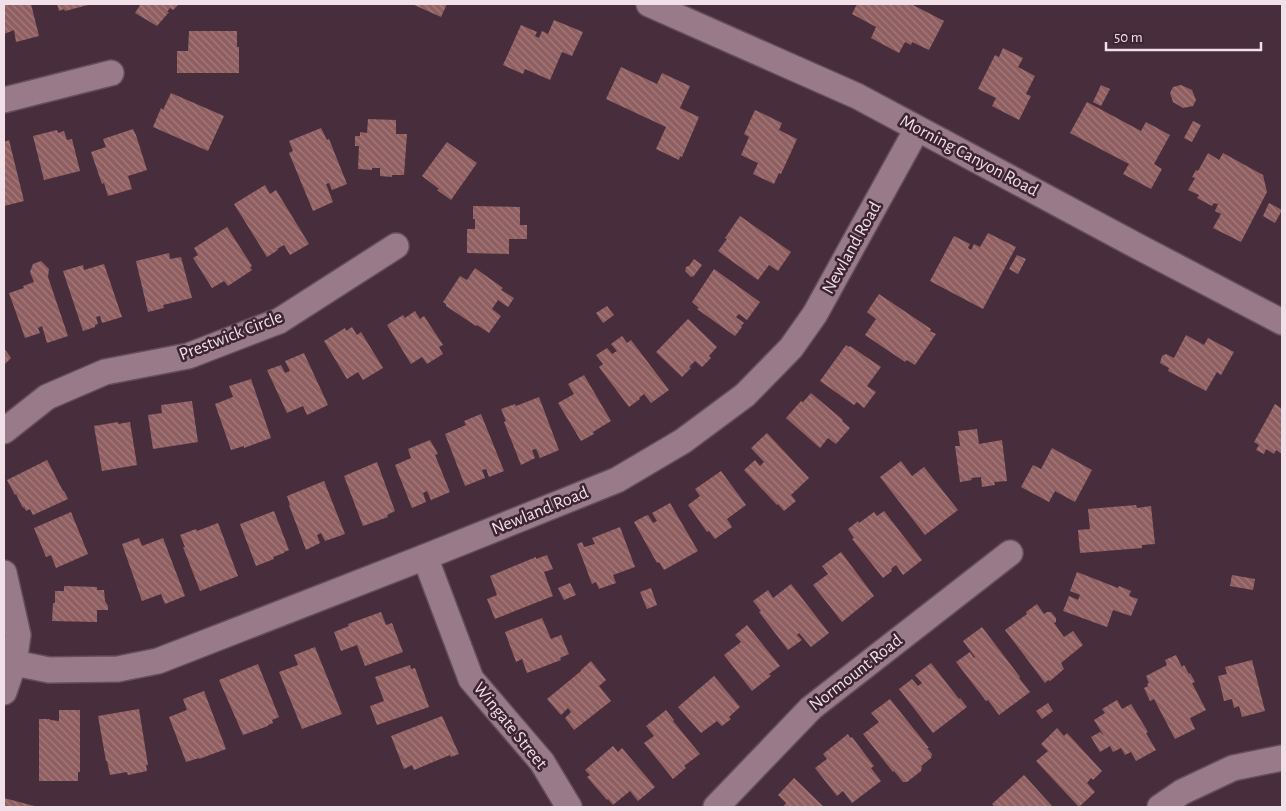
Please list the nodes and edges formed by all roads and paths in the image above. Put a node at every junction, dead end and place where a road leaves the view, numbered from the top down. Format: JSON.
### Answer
{"nodes":[{"id":1,"x":649,"y":4,"type":"edge"},
{"id":2,"x":111,"y":72,"type":"dead end"},
{"id":3,"x":4,"y":100,"type":"edge"},
{"id":4,"x":917,"y":129,"type":"junction"},
{"id":5,"x":396,"y":246,"type":"dead end"},
{"id":6,"x":1282,"y":322,"type":"edge"},
{"id":7,"x":4,"y":431,"type":"edge"},
{"id":8,"x":1010,"y":553,"type":"dead end"},
{"id":9,"x":425,"y":557,"type":"junction"},
{"id":10,"x":4,"y":573,"type":"edge"},
{"id":11,"x":14,"y":663,"type":"junction"},
{"id":12,"x":4,"y":692,"type":"edge"},
{"id":13,"x":1282,"y":758,"type":"edge"},
{"id":14,"x":570,"y":807,"type":"edge"},
{"id":15,"x":716,"y":807,"type":"edge"},
{"id":16,"x":1160,"y":807,"type":"edge"}],
"edges":[{"from":1,"to":4,"type":"street","name":"Morning Canyon Road"},
{"from":2,"to":3,"type":"street"},
{"from":4,"to":6,"type":"street","name":"Morning Canyon Road"},
{"from":4,"to":9,"type":"street","name":"Newland Road"},
{"from":5,"to":7,"type":"street","name":"Prestwick Circle"},
{"from":8,"to":15,"type":"street","name":"Normount Road"},
{"from":9,"to":11,"type":"street","name":"Newland Road"},
{"from":9,"to":14,"type":"street","name":"Wingate Street"},
{"from":10,"to":11,"type":"street"},
{"from":11,"to":12,"type":"street"},
{"from":13,"to":16,"type":"street"}]}
